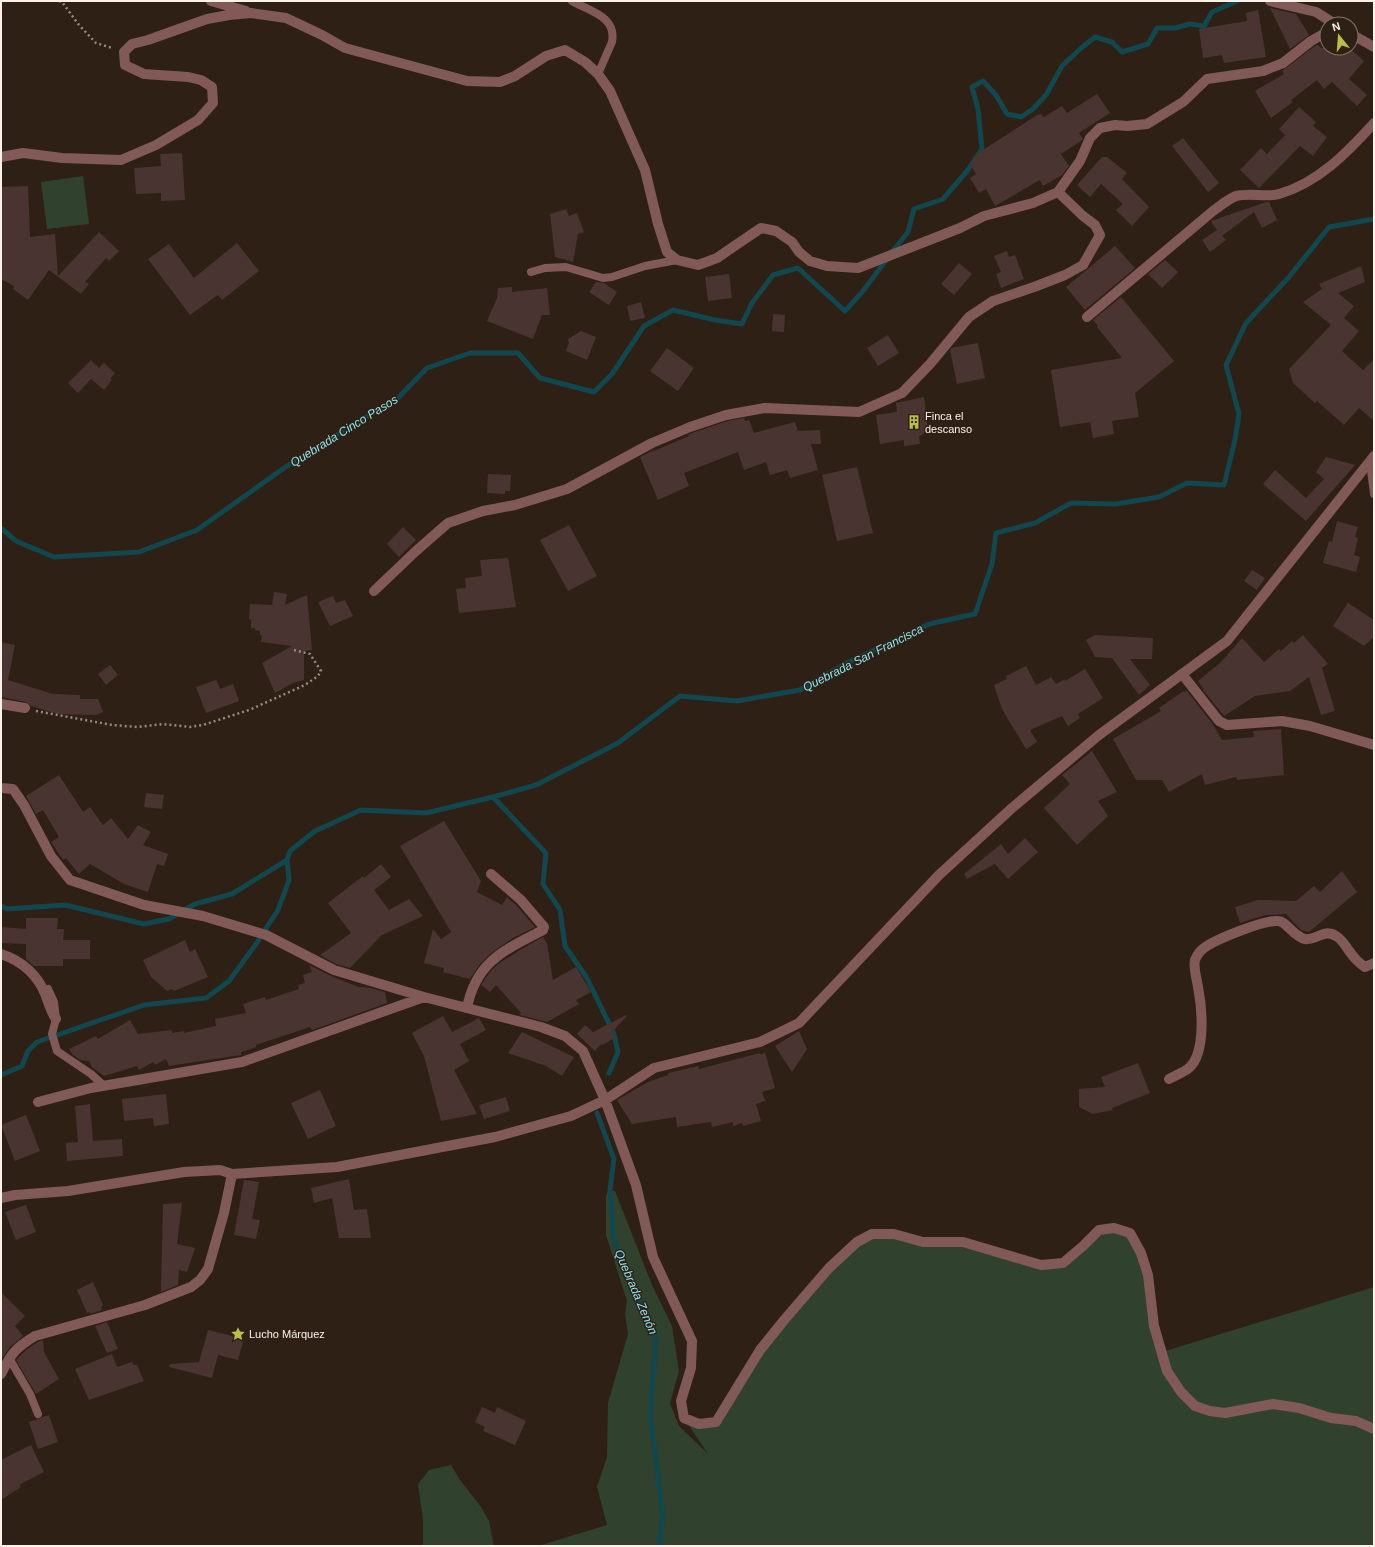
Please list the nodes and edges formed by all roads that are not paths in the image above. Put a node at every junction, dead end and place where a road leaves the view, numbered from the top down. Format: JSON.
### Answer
{"nodes":[{"id":1,"x":211,"y":1,"type":"edge"},
{"id":2,"x":572,"y":1,"type":"edge"},
{"id":3,"x":1270,"y":1,"type":"edge"},
{"id":4,"x":251,"y":13,"type":"junction"},
{"id":5,"x":1322,"y":16,"type":"edge"},
{"id":6,"x":1319,"y":36,"type":"edge"},
{"id":7,"x":1359,"y":39,"type":"edge"},
{"id":8,"x":1374,"y":47,"type":"edge"},
{"id":9,"x":598,"y":74,"type":"junction"},
{"id":10,"x":1374,"y":123,"type":"edge"},
{"id":11,"x":1,"y":157,"type":"edge"},
{"id":12,"x":1058,"y":192,"type":"junction"},
{"id":13,"x":677,"y":260,"type":"junction"},
{"id":14,"x":531,"y":272,"type":"dead end"},
{"id":15,"x":1087,"y":317,"type":"dead end"},
{"id":16,"x":1372,"y":459,"type":"edge"},
{"id":17,"x":1374,"y":494,"type":"edge"},
{"id":18,"x":374,"y":591,"type":"dead end"},
{"id":19,"x":1182,"y":674,"type":"junction"},
{"id":20,"x":1,"y":704,"type":"edge"},
{"id":21,"x":25,"y":708,"type":"road end"},
{"id":22,"x":1374,"y":744,"type":"edge"},
{"id":23,"x":1,"y":788,"type":"edge"},
{"id":24,"x":491,"y":874,"type":"dead end"},
{"id":25,"x":1,"y":954,"type":"edge"},
{"id":26,"x":1374,"y":963,"type":"edge"},
{"id":27,"x":48,"y":989,"type":"dead end"},
{"id":28,"x":424,"y":997,"type":"junction"},
{"id":29,"x":467,"y":1008,"type":"junction"},
{"id":30,"x":56,"y":1019,"type":"junction"},
{"id":31,"x":1169,"y":1079,"type":"dead end"},
{"id":32,"x":104,"y":1085,"type":"junction"},
{"id":33,"x":605,"y":1100,"type":"junction"},
{"id":34,"x":38,"y":1102,"type":"dead end"},
{"id":35,"x":232,"y":1174,"type":"junction"},
{"id":36,"x":1,"y":1198,"type":"edge"},
{"id":37,"x":9,"y":1358,"type":"junction"},
{"id":38,"x":1,"y":1374,"type":"edge"},
{"id":39,"x":38,"y":1414,"type":"dead end"},
{"id":40,"x":1374,"y":1429,"type":"edge"}],
"edges":[{"from":1,"to":4,"type":"street"},
{"from":2,"to":9,"type":"lane"},
{"from":3,"to":5,"type":"street"},
{"from":4,"to":9,"type":"street"},
{"from":4,"to":11,"type":"street"},
{"from":6,"to":12,"type":"street"},
{"from":7,"to":8,"type":"street"},
{"from":9,"to":13,"type":"street"},
{"from":10,"to":15,"type":"street"},
{"from":12,"to":13,"type":"street"},
{"from":12,"to":18,"type":"street"},
{"from":13,"to":14,"type":"lane"},
{"from":16,"to":17,"type":"lane"},
{"from":16,"to":19,"type":"street"},
{"from":19,"to":22,"type":"street"},
{"from":19,"to":33,"type":"street"},
{"from":20,"to":21,"type":"street"},
{"from":23,"to":28,"type":"street"},
{"from":24,"to":29,"type":"street"},
{"from":25,"to":30,"type":"street"},
{"from":26,"to":31,"type":"street"},
{"from":27,"to":30,"type":"lane"},
{"from":28,"to":29,"type":"street"},
{"from":28,"to":32,"type":"street"},
{"from":29,"to":33,"type":"street"},
{"from":30,"to":32,"type":"lane"},
{"from":32,"to":34,"type":"street"},
{"from":33,"to":35,"type":"street"},
{"from":33,"to":40,"type":"street"},
{"from":35,"to":36,"type":"street"},
{"from":35,"to":37,"type":"street"},
{"from":37,"to":38,"type":"street"},
{"from":37,"to":39,"type":"lane"}]}
